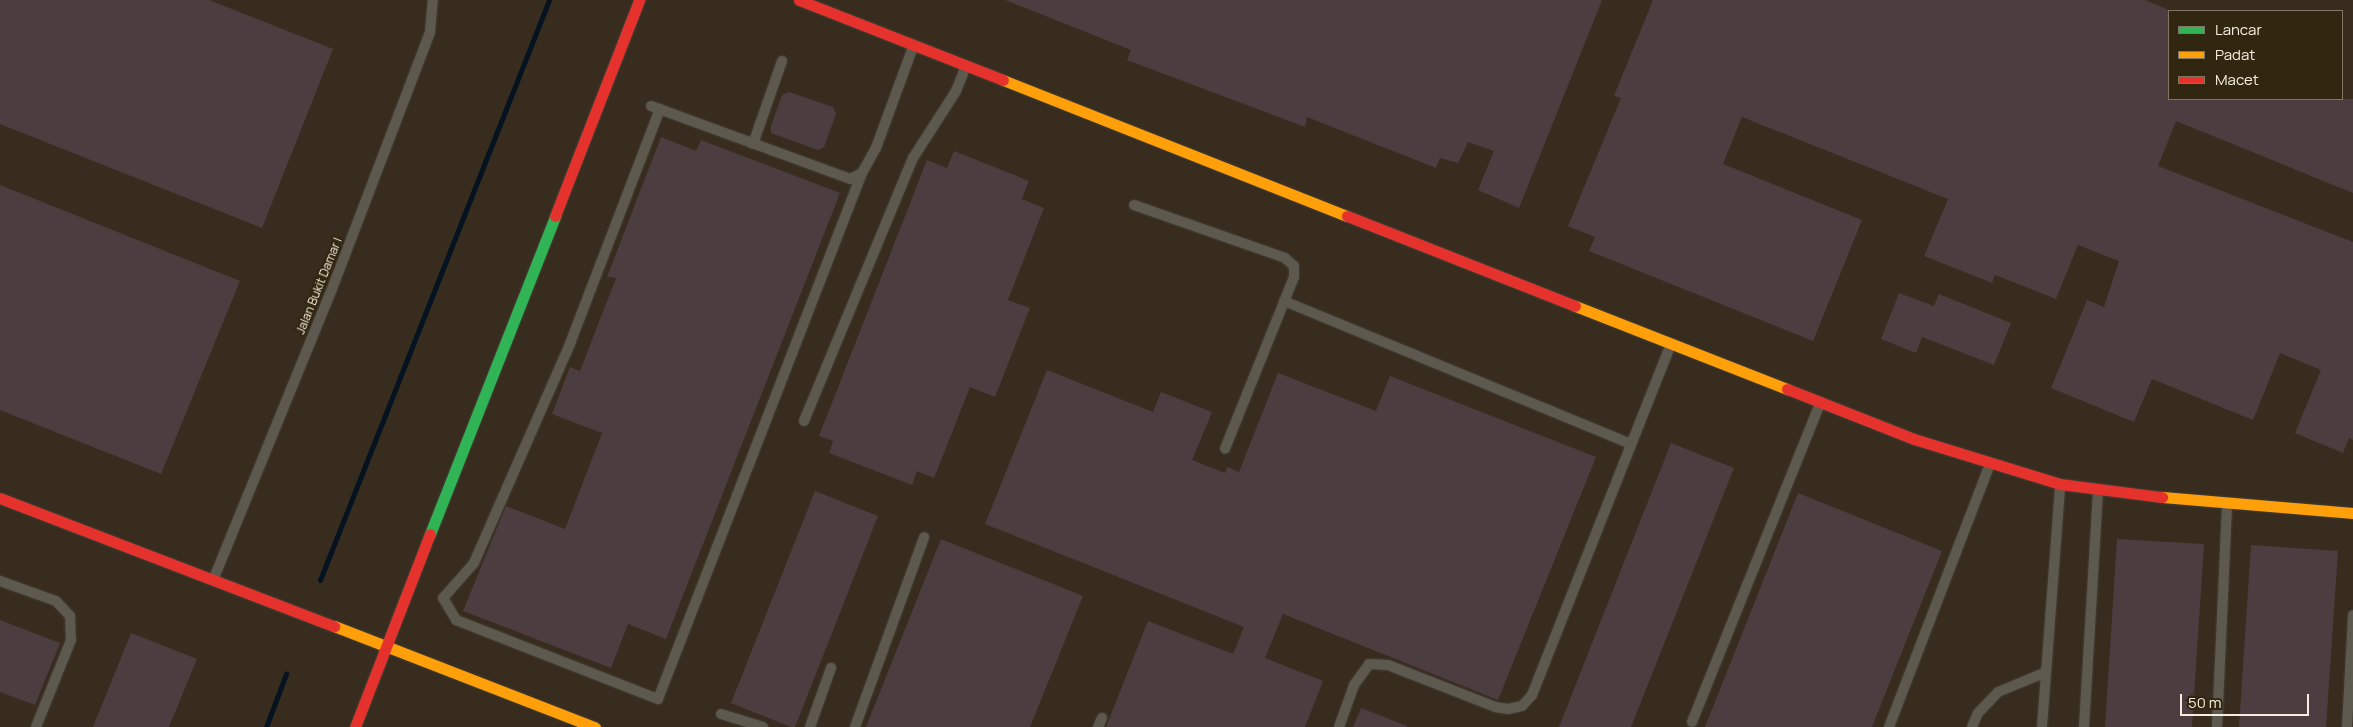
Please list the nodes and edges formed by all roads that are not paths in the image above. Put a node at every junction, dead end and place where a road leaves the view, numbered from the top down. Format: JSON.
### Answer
{"nodes":[{"id":1,"x":434,"y":0,"type":"edge"},
{"id":2,"x":639,"y":0,"type":"edge"},
{"id":3,"x":800,"y":0,"type":"edge"},
{"id":4,"x":913,"y":46,"type":"junction"},
{"id":5,"x":782,"y":61,"type":"dead end"},
{"id":6,"x":967,"y":65,"type":"junction"},
{"id":7,"x":753,"y":144,"type":"junction"},
{"id":8,"x":862,"y":173,"type":"junction"},
{"id":9,"x":1134,"y":204,"type":"dead end"},
{"id":10,"x":1284,"y":301,"type":"junction"},
{"id":11,"x":1672,"y":341,"type":"junction"},
{"id":12,"x":1820,"y":403,"type":"junction"},
{"id":13,"x":804,"y":421,"type":"dead end"},
{"id":14,"x":1631,"y":444,"type":"junction"},
{"id":15,"x":1225,"y":449,"type":"dead end"},
{"id":16,"x":1991,"y":461,"type":"junction"},
{"id":17,"x":2060,"y":484,"type":"junction"},
{"id":18,"x":2098,"y":491,"type":"junction"},
{"id":19,"x":0,"y":498,"type":"edge"},
{"id":20,"x":2227,"y":503,"type":"junction"},
{"id":21,"x":2353,"y":513,"type":"edge"},
{"id":22,"x":924,"y":537,"type":"dead end"},
{"id":23,"x":214,"y":578,"type":"junction"},
{"id":24,"x":0,"y":581,"type":"edge"},
{"id":25,"x":2353,"y":615,"type":"edge"},
{"id":26,"x":387,"y":647,"type":"junction"},
{"id":27,"x":831,"y":668,"type":"dead end"},
{"id":28,"x":2046,"y":672,"type":"junction"},
{"id":29,"x":721,"y":714,"type":"dead end"},
{"id":30,"x":1692,"y":722,"type":"dead end"},
{"id":31,"x":36,"y":727,"type":"edge"},
{"id":32,"x":355,"y":727,"type":"edge"},
{"id":33,"x":596,"y":727,"type":"edge"},
{"id":34,"x":763,"y":727,"type":"edge"},
{"id":35,"x":810,"y":727,"type":"edge"},
{"id":36,"x":855,"y":727,"type":"edge"},
{"id":37,"x":1339,"y":727,"type":"edge"},
{"id":38,"x":1889,"y":727,"type":"edge"},
{"id":39,"x":1972,"y":727,"type":"edge"},
{"id":40,"x":2042,"y":727,"type":"edge"},
{"id":41,"x":2084,"y":727,"type":"edge"},
{"id":42,"x":2217,"y":727,"type":"edge"},
{"id":43,"x":2347,"y":727,"type":"edge"}],
"edges":[{"from":1,"to":23,"type":"lane","name":"Jalan Bukit Damar I"},
{"from":2,"to":26,"type":"street"},
{"from":3,"to":4,"type":"street"},
{"from":4,"to":6,"type":"street"},
{"from":4,"to":8,"type":"lane"},
{"from":5,"to":7,"type":"lane"},
{"from":6,"to":11,"type":"street"},
{"from":6,"to":13,"type":"lane"},
{"from":7,"to":8,"type":"lane"},
{"from":7,"to":8,"type":"lane"},
{"from":9,"to":10,"type":"lane"},
{"from":10,"to":14,"type":"lane"},
{"from":10,"to":15,"type":"lane"},
{"from":11,"to":12,"type":"street"},
{"from":11,"to":14,"type":"lane"},
{"from":12,"to":16,"type":"street"},
{"from":12,"to":30,"type":"lane"},
{"from":14,"to":37,"type":"lane"},
{"from":16,"to":17,"type":"street"},
{"from":16,"to":38,"type":"lane"},
{"from":17,"to":18,"type":"street"},
{"from":17,"to":28,"type":"lane"},
{"from":18,"to":20,"type":"street"},
{"from":18,"to":41,"type":"lane"},
{"from":19,"to":23,"type":"street"},
{"from":20,"to":21,"type":"street"},
{"from":20,"to":42,"type":"lane"},
{"from":22,"to":36,"type":"lane"},
{"from":23,"to":26,"type":"street"},
{"from":24,"to":31,"type":"lane"},
{"from":25,"to":43,"type":"lane"},
{"from":26,"to":32,"type":"street"},
{"from":26,"to":33,"type":"street"},
{"from":27,"to":35,"type":"lane"},
{"from":28,"to":39,"type":"lane"},
{"from":28,"to":40,"type":"lane"},
{"from":29,"to":34,"type":"lane"}]}
